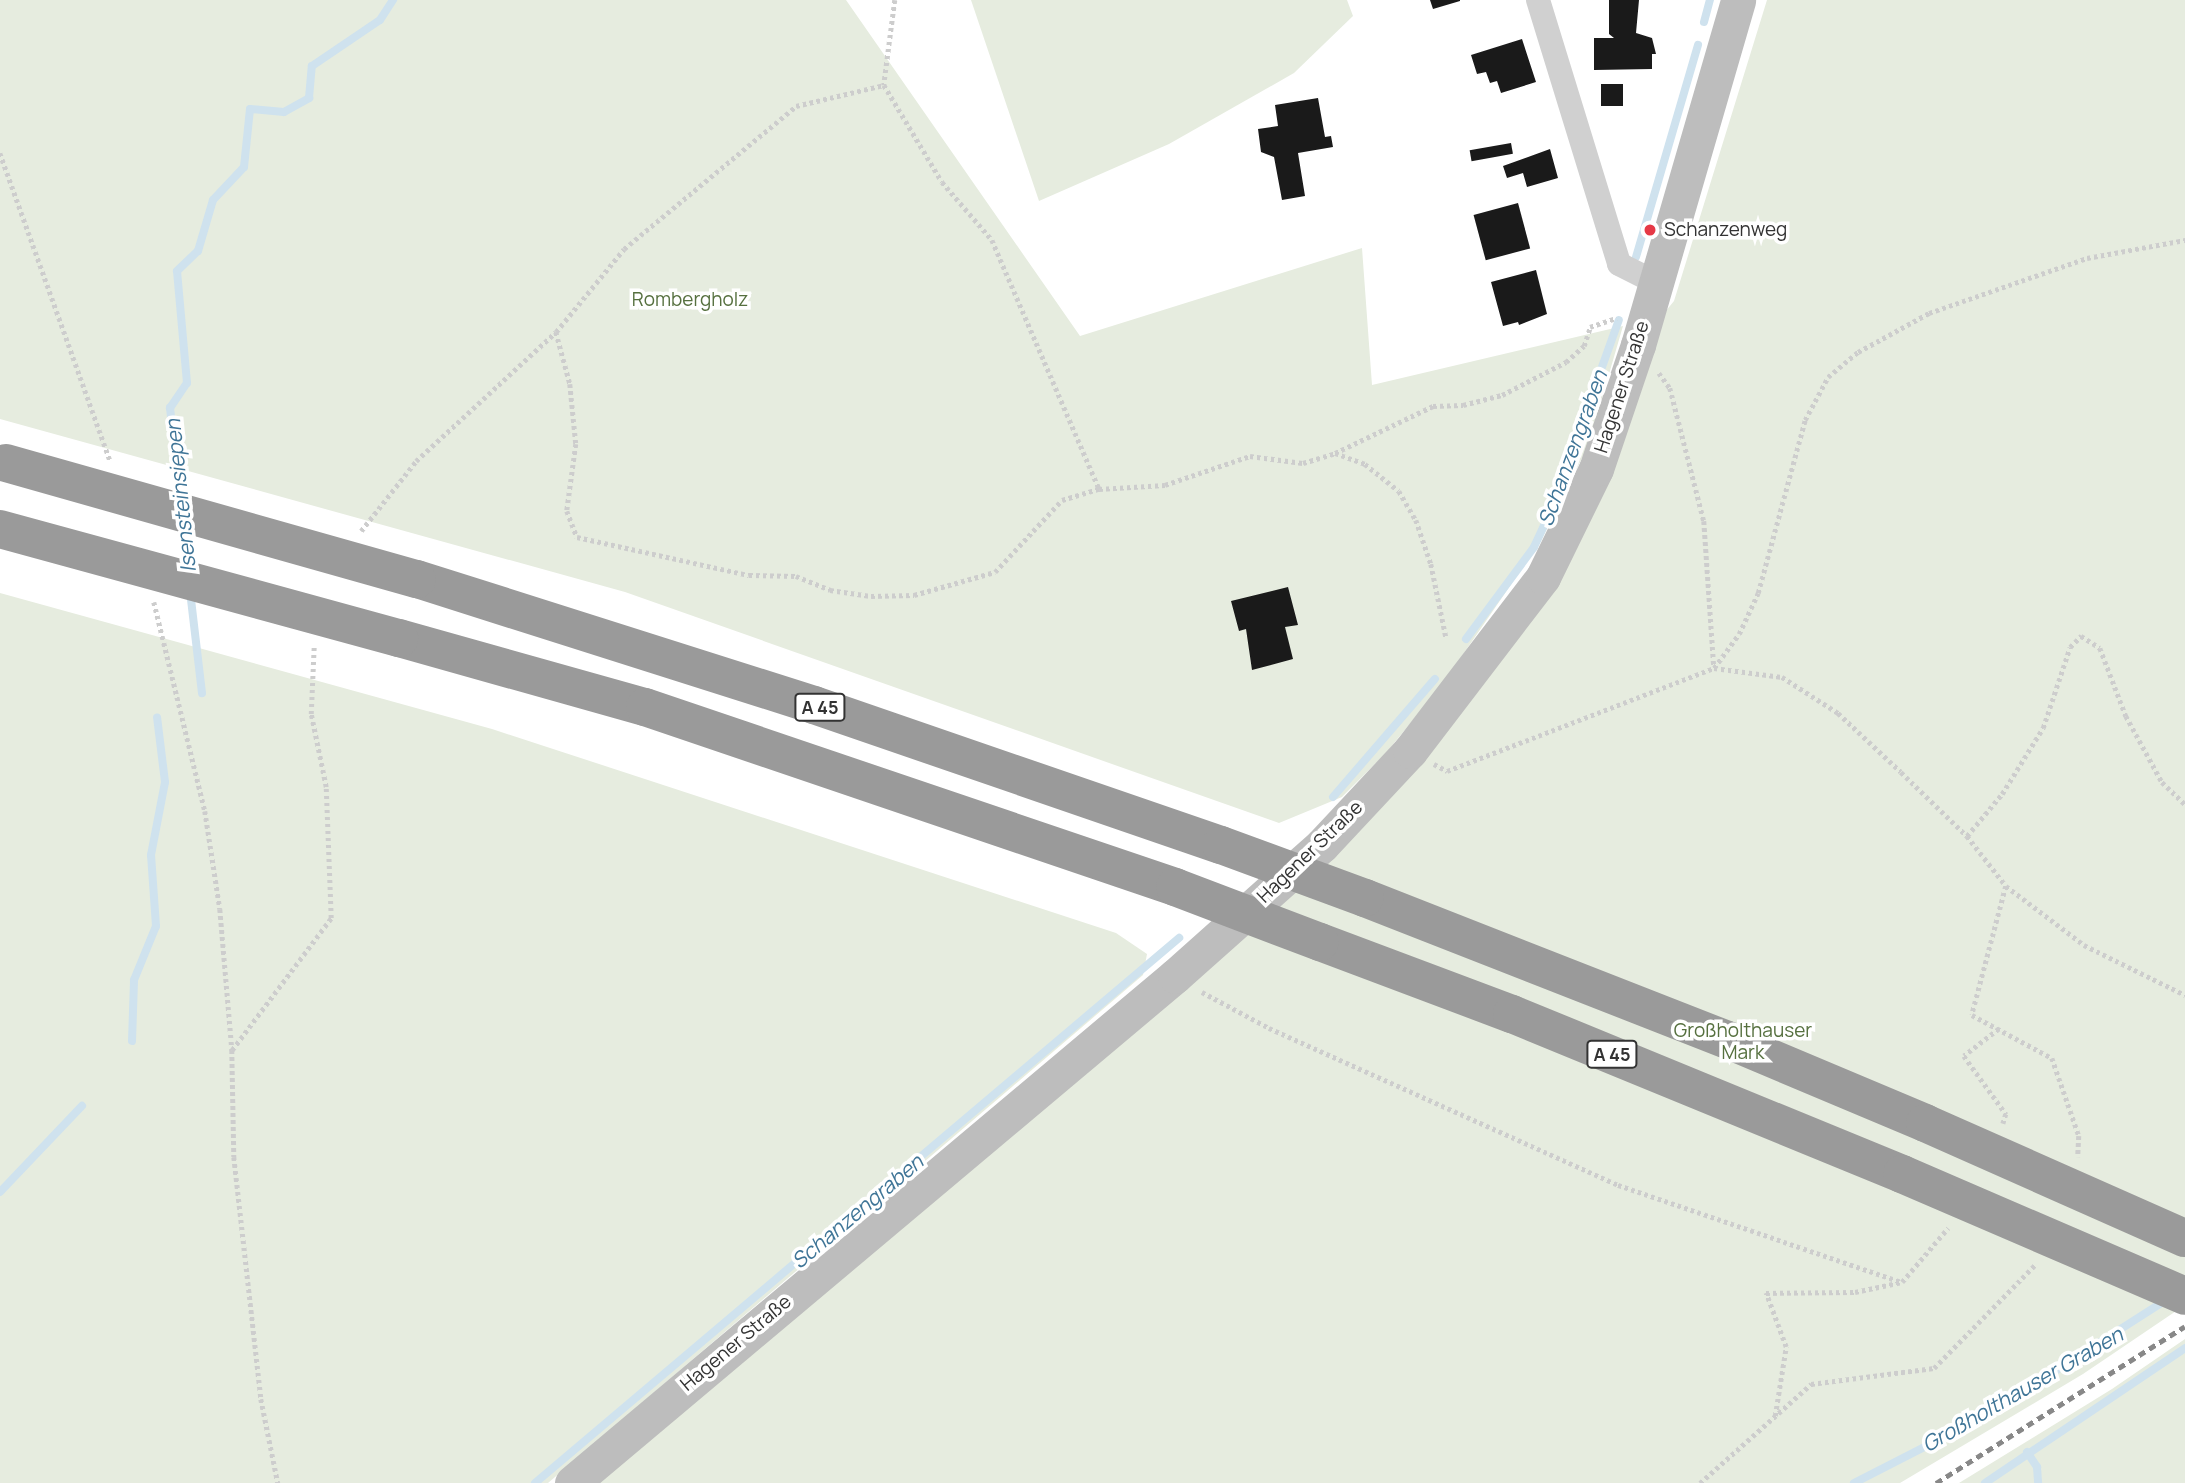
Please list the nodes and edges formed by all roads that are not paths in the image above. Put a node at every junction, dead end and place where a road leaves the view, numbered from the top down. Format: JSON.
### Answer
{"nodes":[{"id":1,"x":1538,"y":0,"type":"edge"},
{"id":2,"x":1738,"y":0,"type":"edge"},
{"id":3,"x":1655,"y":282,"type":"junction"},
{"id":4,"x":3,"y":462,"type":"edge"},
{"id":5,"x":0,"y":529,"type":"edge"},
{"id":6,"x":2185,"y":1238,"type":"edge"},
{"id":7,"x":2185,"y":1296,"type":"edge"},
{"id":8,"x":572,"y":1483,"type":"edge"}],
"edges":[{"from":1,"to":3,"type":"street"},
{"from":2,"to":3,"type":"main road","name":"Hagener Straße"},
{"from":3,"to":8,"type":"main road","name":"Hagener Straße"},
{"from":4,"to":6,"type":"highway","number":"A 45","bridge":true},
{"from":5,"to":7,"type":"highway","number":"A 45","bridge":true}]}
